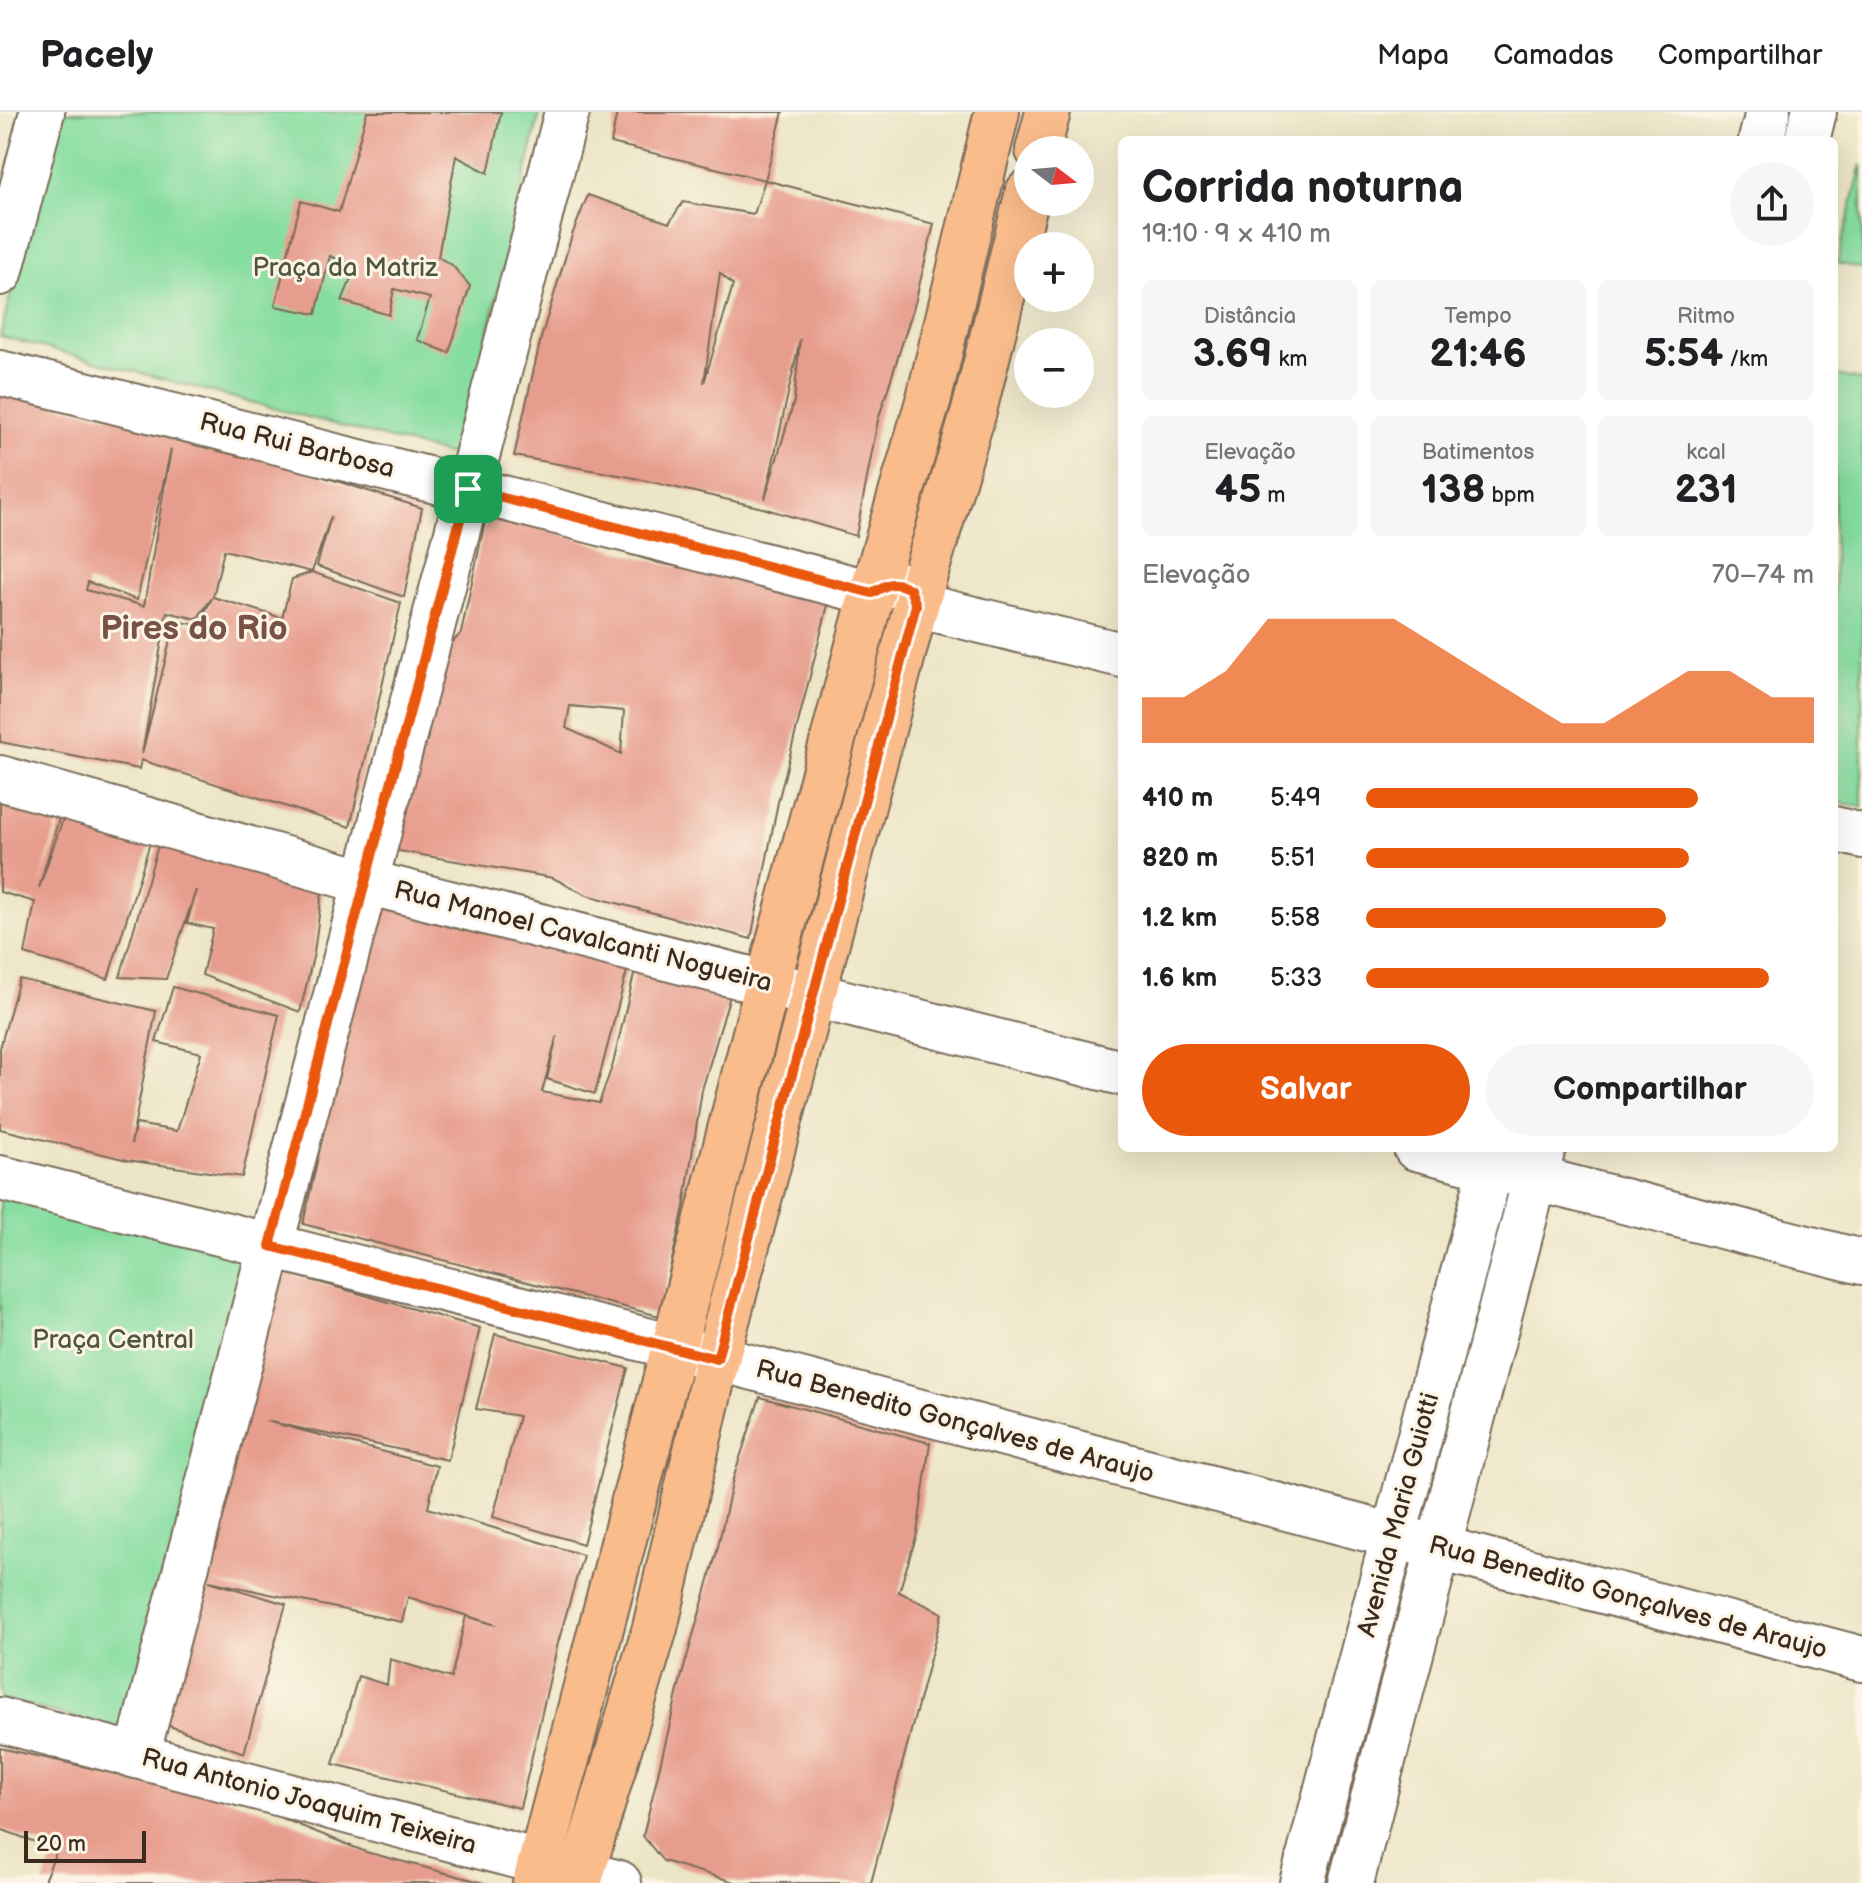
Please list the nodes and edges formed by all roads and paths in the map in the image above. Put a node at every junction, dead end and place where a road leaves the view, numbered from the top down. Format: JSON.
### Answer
{"nodes":[{"id":1,"x":42,"y":112,"type":"edge"},
{"id":2,"x":567,"y":112,"type":"edge"},
{"id":3,"x":997,"y":112,"type":"edge"},
{"id":4,"x":1048,"y":112,"type":"edge"},
{"id":5,"x":1768,"y":112,"type":"edge"},
{"id":6,"x":1814,"y":112,"type":"edge"},
{"id":7,"x":1042,"y":136,"type":"edge"},
{"id":8,"x":1762,"y":136,"type":"edge"},
{"id":9,"x":1808,"y":136,"type":"edge"},
{"id":10,"x":1022,"y":216,"type":"edge"},
{"id":11,"x":0,"y":273,"type":"edge"},
{"id":12,"x":0,"y":373,"type":"edge"},
{"id":13,"x":929,"y":398,"type":"junction"},
{"id":14,"x":974,"y":411,"type":"junction"},
{"id":15,"x":468,"y":489,"type":"junction"},
{"id":16,"x":872,"y":593,"type":"junction"},
{"id":17,"x":916,"y":605,"type":"junction"},
{"id":18,"x":1118,"y":654,"type":"edge"},
{"id":19,"x":0,"y":778,"type":"edge"},
{"id":20,"x":1838,"y":830,"type":"edge"},
{"id":21,"x":1862,"y":836,"type":"edge"},
{"id":22,"x":366,"y":882,"type":"junction"},
{"id":23,"x":768,"y":983,"type":"junction"},
{"id":24,"x":814,"y":995,"type":"junction"},
{"id":25,"x":1118,"y":1072,"type":"edge"},
{"id":26,"x":1447,"y":1152,"type":"edge"},
{"id":27,"x":1493,"y":1158,"type":"edge"},
{"id":28,"x":1539,"y":1163,"type":"edge"},
{"id":29,"x":0,"y":1178,"type":"edge"},
{"id":30,"x":270,"y":1246,"type":"junction"},
{"id":31,"x":1862,"y":1262,"type":"edge"},
{"id":32,"x":674,"y":1347,"type":"junction"},
{"id":33,"x":717,"y":1359,"type":"junction"},
{"id":34,"x":1393,"y":1537,"type":"junction"},
{"id":35,"x":1438,"y":1548,"type":"junction"},
{"id":36,"x":604,"y":1615,"type":"junction"},
{"id":37,"x":655,"y":1628,"type":"junction"},
{"id":38,"x":1862,"y":1659,"type":"edge"},
{"id":39,"x":0,"y":1720,"type":"edge"},
{"id":40,"x":137,"y":1756,"type":"junction"},
{"id":41,"x":571,"y":1877,"type":"edge"},
{"id":42,"x":1302,"y":1883,"type":"edge"},
{"id":43,"x":1351,"y":1883,"type":"edge"}],
"edges":[{"from":1,"to":11,"type":"street"},
{"from":2,"to":15,"type":"street"},
{"from":3,"to":13,"type":"main road"},
{"from":4,"to":7,"type":"main road"},
{"from":5,"to":8,"type":"street"},
{"from":6,"to":9,"type":"street"},
{"from":10,"to":14,"type":"main road"},
{"from":12,"to":15,"type":"street","name":"Rua Rui Barbosa"},
{"from":13,"to":14,"type":"main road"},
{"from":13,"to":16,"type":"main road"},
{"from":14,"to":17,"type":"main road"},
{"from":15,"to":16,"type":"street","name":"Rua Rui Barbosa"},
{"from":15,"to":22,"type":"street"},
{"from":16,"to":17,"type":"street","name":"Rua Rui Barbosa"},
{"from":16,"to":23,"type":"main road"},
{"from":17,"to":18,"type":"street","name":"Rua Rui Barbosa"},
{"from":17,"to":24,"type":"main road"},
{"from":19,"to":22,"type":"street","name":"Rua Manoel Cavalcanti Nogueira"},
{"from":20,"to":21,"type":"street"},
{"from":22,"to":23,"type":"street","name":"Rua Manoel Cavalcanti Nogueira"},
{"from":22,"to":30,"type":"street"},
{"from":23,"to":24,"type":"street","name":"Rua Manoel Cavalcanti Nogueira"},
{"from":23,"to":32,"type":"main road"},
{"from":24,"to":25,"type":"street","name":"Rua Manoel Cavalcanti Nogueira"},
{"from":24,"to":33,"type":"main road"},
{"from":26,"to":27,"type":"street"},
{"from":27,"to":28,"type":"street"},
{"from":27,"to":34,"type":"street","name":"Avenida Maria Guiotti"},
{"from":28,"to":31,"type":"street"},
{"from":28,"to":35,"type":"street","name":"Avenida Maria Guiotti"},
{"from":29,"to":30,"type":"street","name":"Rua Benedito Gonçalves de Araujo"},
{"from":30,"to":32,"type":"street","name":"Rua Benedito Gonçalves de Araujo"},
{"from":30,"to":40,"type":"street"},
{"from":32,"to":33,"type":"street","name":"Rua Benedito Gonçalves de Araujo"},
{"from":32,"to":36,"type":"main road"},
{"from":33,"to":34,"type":"street","name":"Rua Benedito Gonçalves de Araujo"},
{"from":33,"to":37,"type":"main road"},
{"from":34,"to":35,"type":"street","name":"Rua Benedito Gonçalves de Araujo"},
{"from":34,"to":42,"type":"street","name":"Avenida Maria Guiotti"},
{"from":35,"to":38,"type":"street","name":"Rua Benedito Gonçalves de Araujo"},
{"from":35,"to":43,"type":"street","name":"Avenida Maria Guiotti"},
{"from":36,"to":37,"type":"main road"},
{"from":36,"to":41,"type":"main road"},
{"from":37,"to":41,"type":"main road"},
{"from":39,"to":40,"type":"street","name":"Rua Antonio Joaquim Teixeira"},
{"from":40,"to":41,"type":"street","name":"Rua Antonio Joaquim Teixeira"}]}
